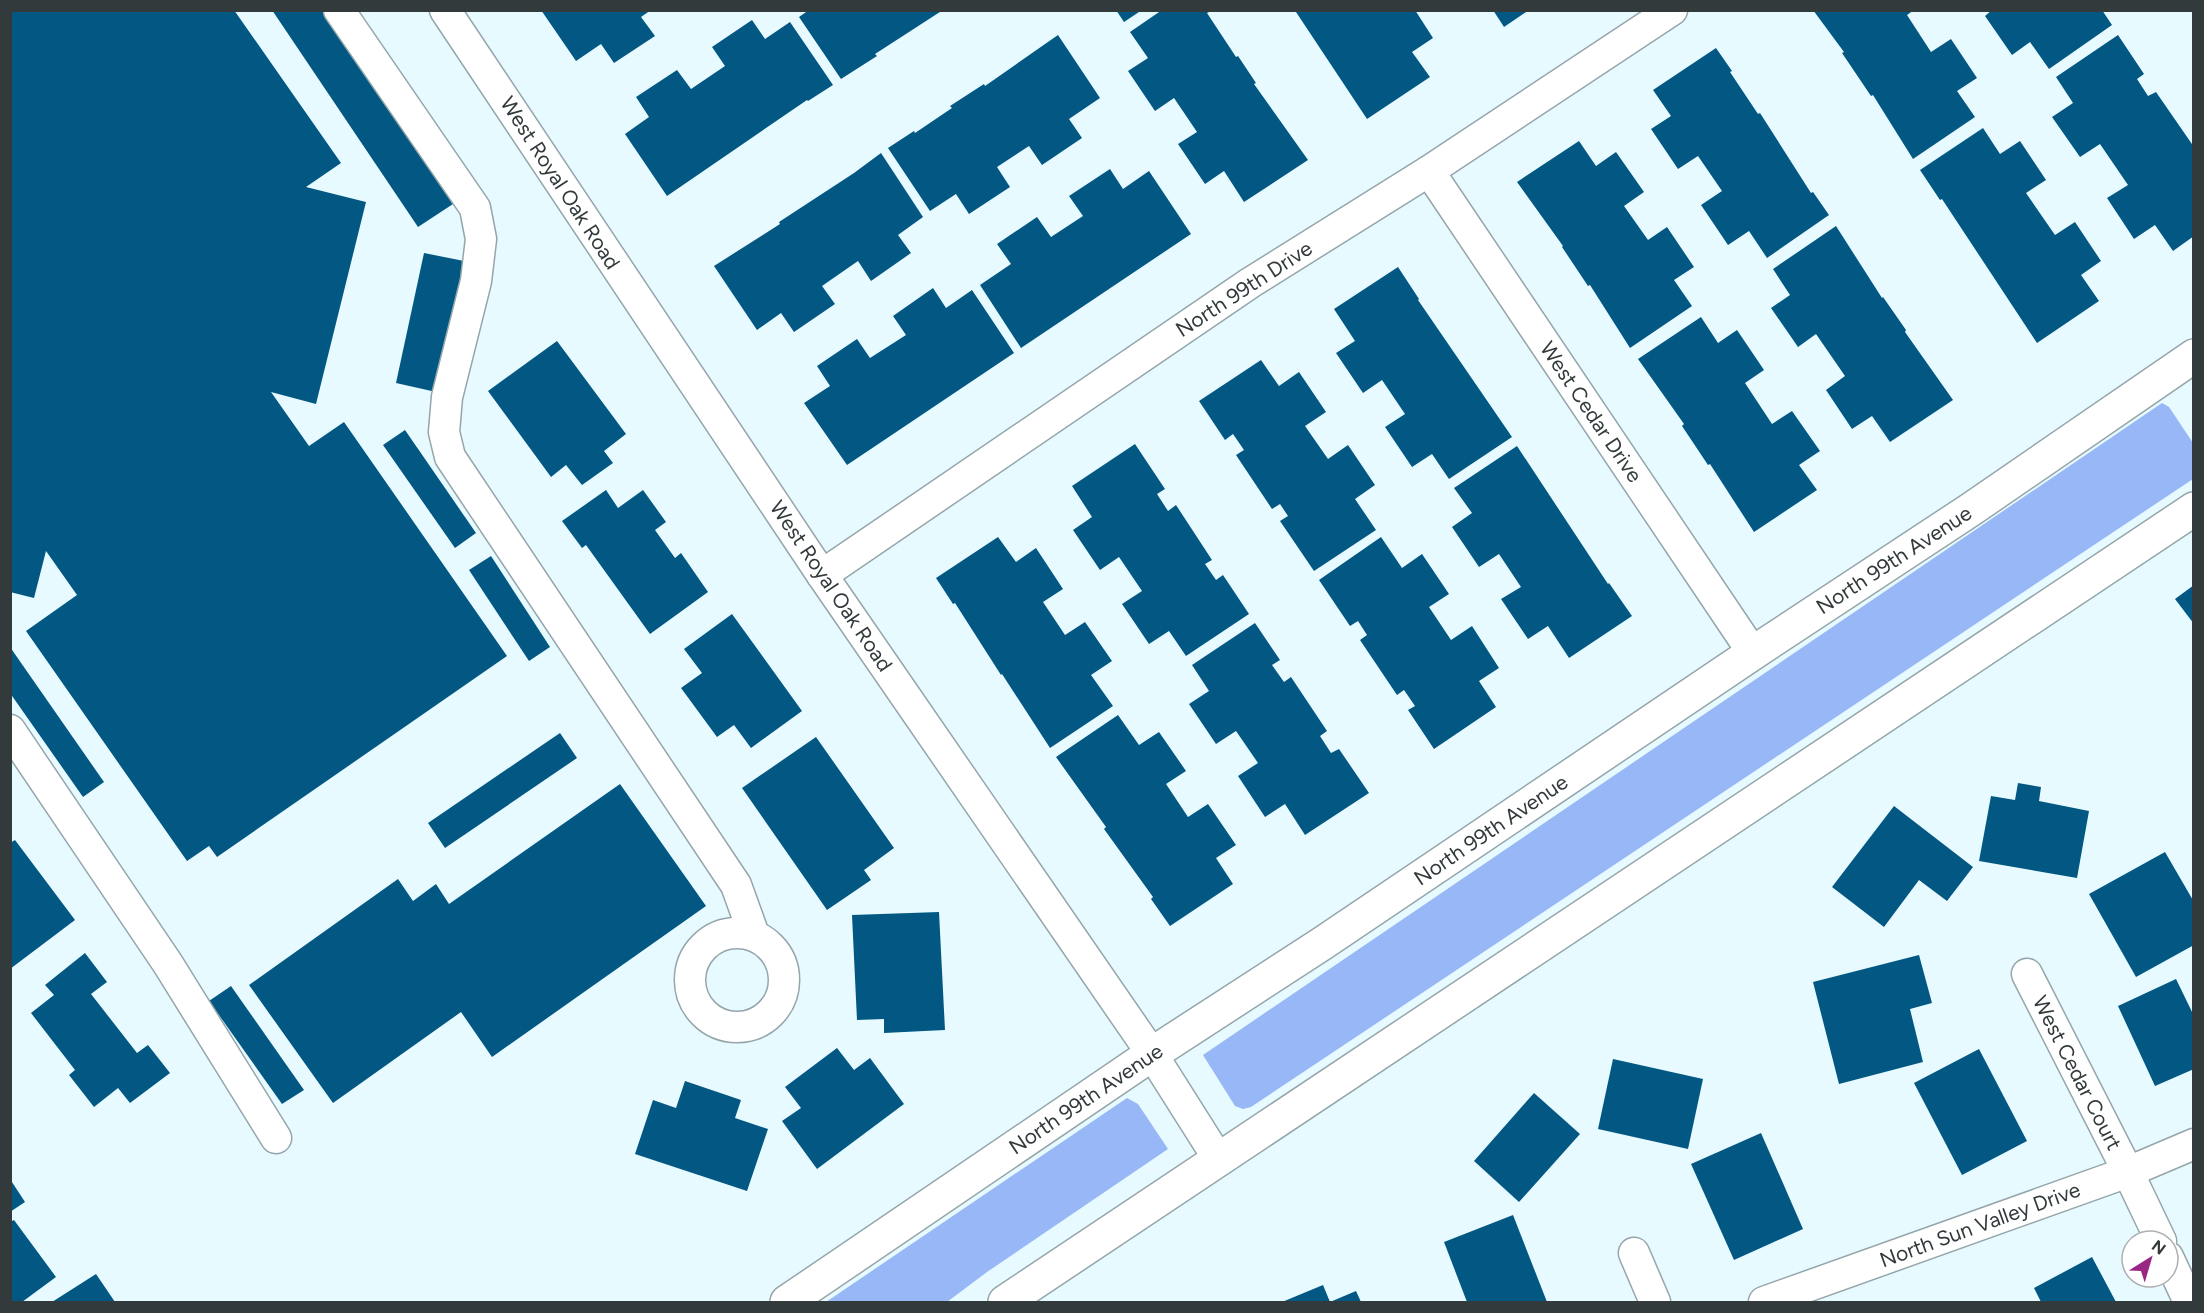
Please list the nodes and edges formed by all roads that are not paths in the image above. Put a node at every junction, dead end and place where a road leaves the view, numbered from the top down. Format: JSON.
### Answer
{"nodes":[{"id":1,"x":339,"y":10,"type":"edge"},
{"id":2,"x":445,"y":10,"type":"edge"},
{"id":3,"x":1672,"y":10,"type":"edge"},
{"id":4,"x":1429,"y":171,"type":"junction"},
{"id":5,"x":2192,"y":361,"type":"edge"},
{"id":6,"x":2193,"y":508,"type":"edge"},
{"id":7,"x":822,"y":575,"type":"junction"},
{"id":8,"x":1753,"y":654,"type":"junction"},
{"id":9,"x":10,"y":730,"type":"edge"},
{"id":10,"x":754,"y":935,"type":"dead end"},
{"id":11,"x":2027,"y":974,"type":"dead end"},
{"id":12,"x":1152,"y":1053,"type":"junction"},
{"id":13,"x":276,"y":1138,"type":"dead end"},
{"id":14,"x":2193,"y":1144,"type":"edge"},
{"id":15,"x":1219,"y":1160,"type":"junction"},
{"id":16,"x":2128,"y":1172,"type":"junction"},
{"id":17,"x":2154,"y":1229,"type":"edge"},
{"id":18,"x":1634,"y":1253,"type":"dead end"},
{"id":19,"x":2180,"y":1283,"type":"edge"},
{"id":20,"x":787,"y":1302,"type":"edge"},
{"id":21,"x":1005,"y":1302,"type":"edge"},
{"id":22,"x":1655,"y":1302,"type":"edge"},
{"id":23,"x":1764,"y":1302,"type":"edge"},
{"id":24,"x":2189,"y":1302,"type":"edge"}],
"edges":[{"from":1,"to":10,"type":"street"},
{"from":2,"to":7,"type":"street","name":"West Royal Oak Road"},
{"from":3,"to":4,"type":"street","name":"North 99th Drive"},
{"from":4,"to":7,"type":"street","name":"North 99th Drive"},
{"from":4,"to":8,"type":"street","name":"West Cedar Drive"},
{"from":5,"to":8,"type":"main road","name":"North 99th Avenue"},
{"from":6,"to":15,"type":"main road"},
{"from":7,"to":12,"type":"street","name":"West Royal Oak Road"},
{"from":8,"to":12,"type":"main road","name":"North 99th Avenue"},
{"from":9,"to":13,"type":"street"},
{"from":11,"to":16,"type":"street","name":"West Cedar Court"},
{"from":12,"to":15,"type":"street","name":"West Royal Oak Road"},
{"from":12,"to":20,"type":"main road","name":"North 99th Avenue"},
{"from":14,"to":16,"type":"street","name":"North Sun Valley Drive"},
{"from":15,"to":21,"type":"main road"},
{"from":16,"to":17,"type":"street"},
{"from":16,"to":23,"type":"street","name":"North Sun Valley Drive"},
{"from":18,"to":22,"type":"street"},
{"from":19,"to":24,"type":"street"}]}
